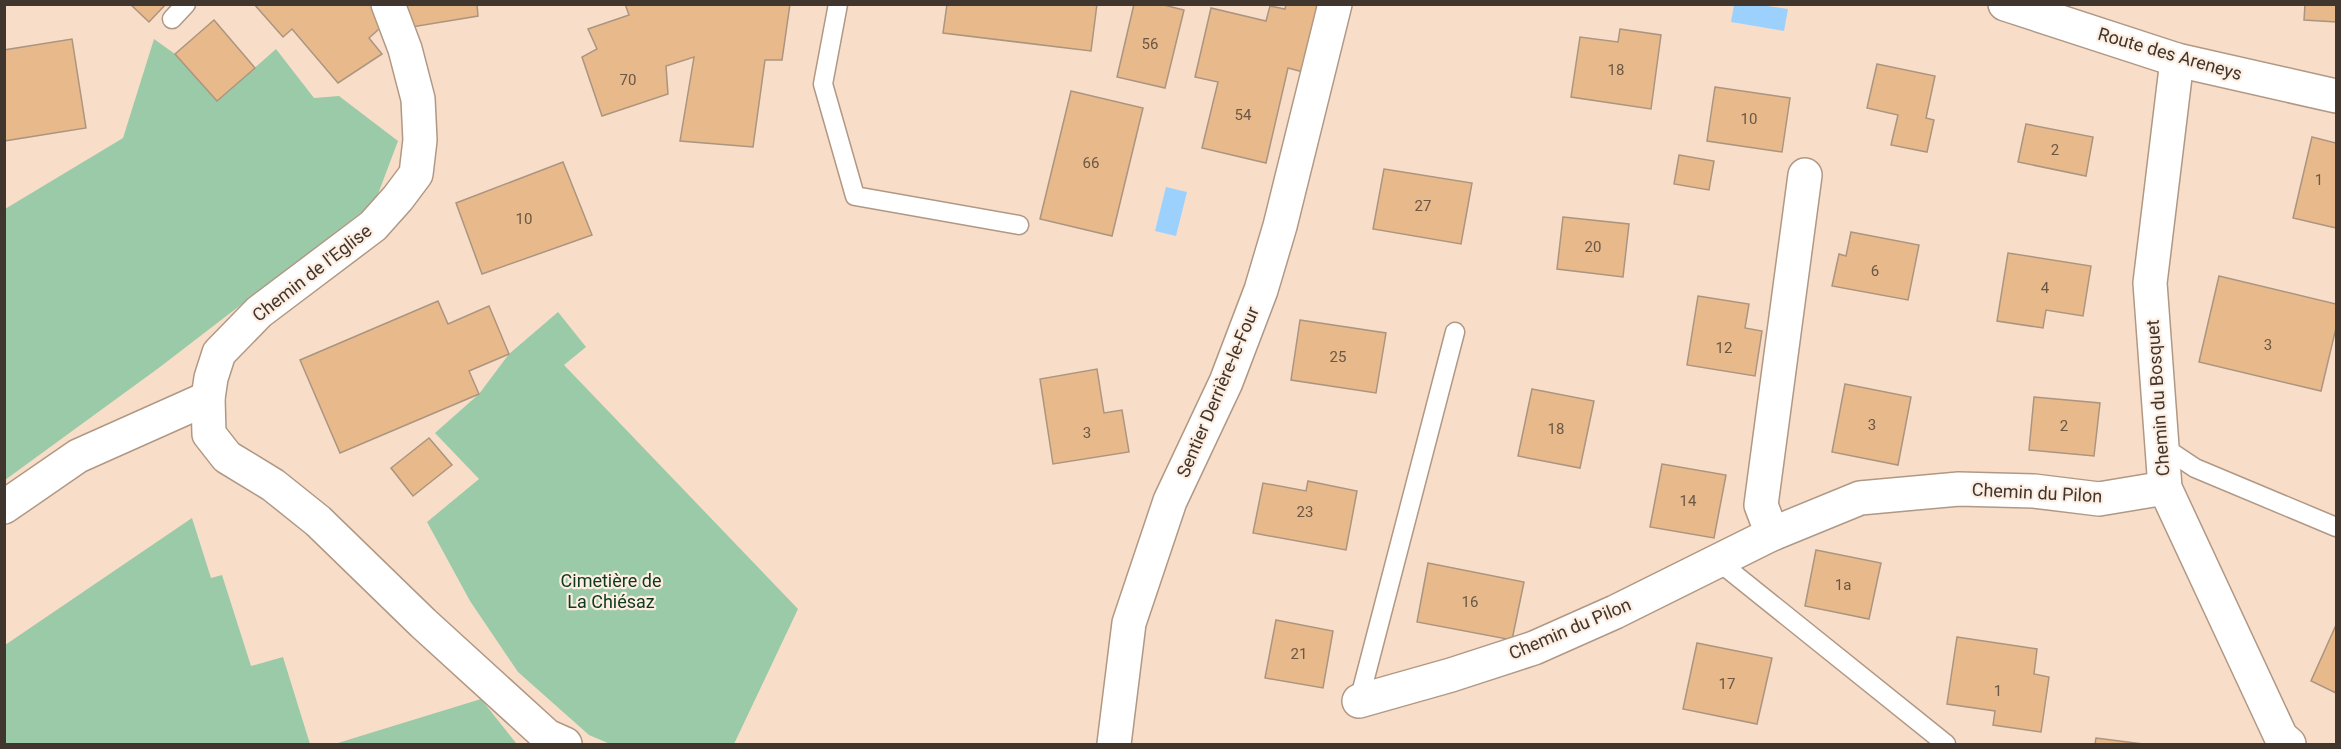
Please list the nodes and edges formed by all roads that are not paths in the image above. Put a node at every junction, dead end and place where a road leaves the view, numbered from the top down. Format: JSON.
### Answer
{"nodes":[{"id":1,"x":186,"y":4,"type":"edge"},
{"id":2,"x":388,"y":4,"type":"edge"},
{"id":3,"x":838,"y":4,"type":"edge"},
{"id":4,"x":1335,"y":4,"type":"edge"},
{"id":5,"x":2005,"y":4,"type":"edge"},
{"id":6,"x":172,"y":19,"type":"dead end"},
{"id":7,"x":2177,"y":60,"type":"junction"},
{"id":8,"x":2337,"y":96,"type":"edge"},
{"id":9,"x":1805,"y":175,"type":"dead end"},
{"id":10,"x":1019,"y":225,"type":"dead end"},
{"id":11,"x":1455,"y":332,"type":"dead end"},
{"id":12,"x":208,"y":398,"type":"junction"},
{"id":13,"x":2162,"y":446,"type":"junction"},
{"id":14,"x":2165,"y":488,"type":"junction"},
{"id":15,"x":4,"y":507,"type":"edge"},
{"id":16,"x":2337,"y":527,"type":"edge"},
{"id":17,"x":1772,"y":534,"type":"junction"},
{"id":18,"x":1718,"y":561,"type":"junction"},
{"id":19,"x":1359,"y":701,"type":"joint"},
{"id":20,"x":565,"y":744,"type":"edge"},
{"id":21,"x":1114,"y":744,"type":"edge"},
{"id":22,"x":1946,"y":744,"type":"edge"},
{"id":23,"x":2289,"y":744,"type":"edge"}],
"edges":[{"from":1,"to":6,"type":"lane"},
{"from":2,"to":12,"type":"street","name":"Chemin de l'Eglise"},
{"from":3,"to":10,"type":"lane"},
{"from":4,"to":21,"type":"street","name":"Sentier Derrière-le-Four"},
{"from":5,"to":7,"type":"street","name":"Route des Areneys"},
{"from":7,"to":8,"type":"street","name":"Route des Areneys"},
{"from":7,"to":13,"type":"street","name":"Chemin du Bosquet"},
{"from":9,"to":17,"type":"street"},
{"from":11,"to":19,"type":"lane"},
{"from":12,"to":15,"type":"street"},
{"from":12,"to":20,"type":"street","name":"Chemin de l'Eglise"},
{"from":13,"to":14,"type":"street","name":"Chemin du Bosquet"},
{"from":13,"to":16,"type":"lane"},
{"from":14,"to":17,"type":"street","name":"Chemin du Pilon"},
{"from":14,"to":23,"type":"street","name":"Chemin du Bosquet"},
{"from":17,"to":18,"type":"street","name":"Chemin du Pilon"},
{"from":18,"to":19,"type":"street","name":"Chemin du Pilon"},
{"from":18,"to":22,"type":"lane"}]}
